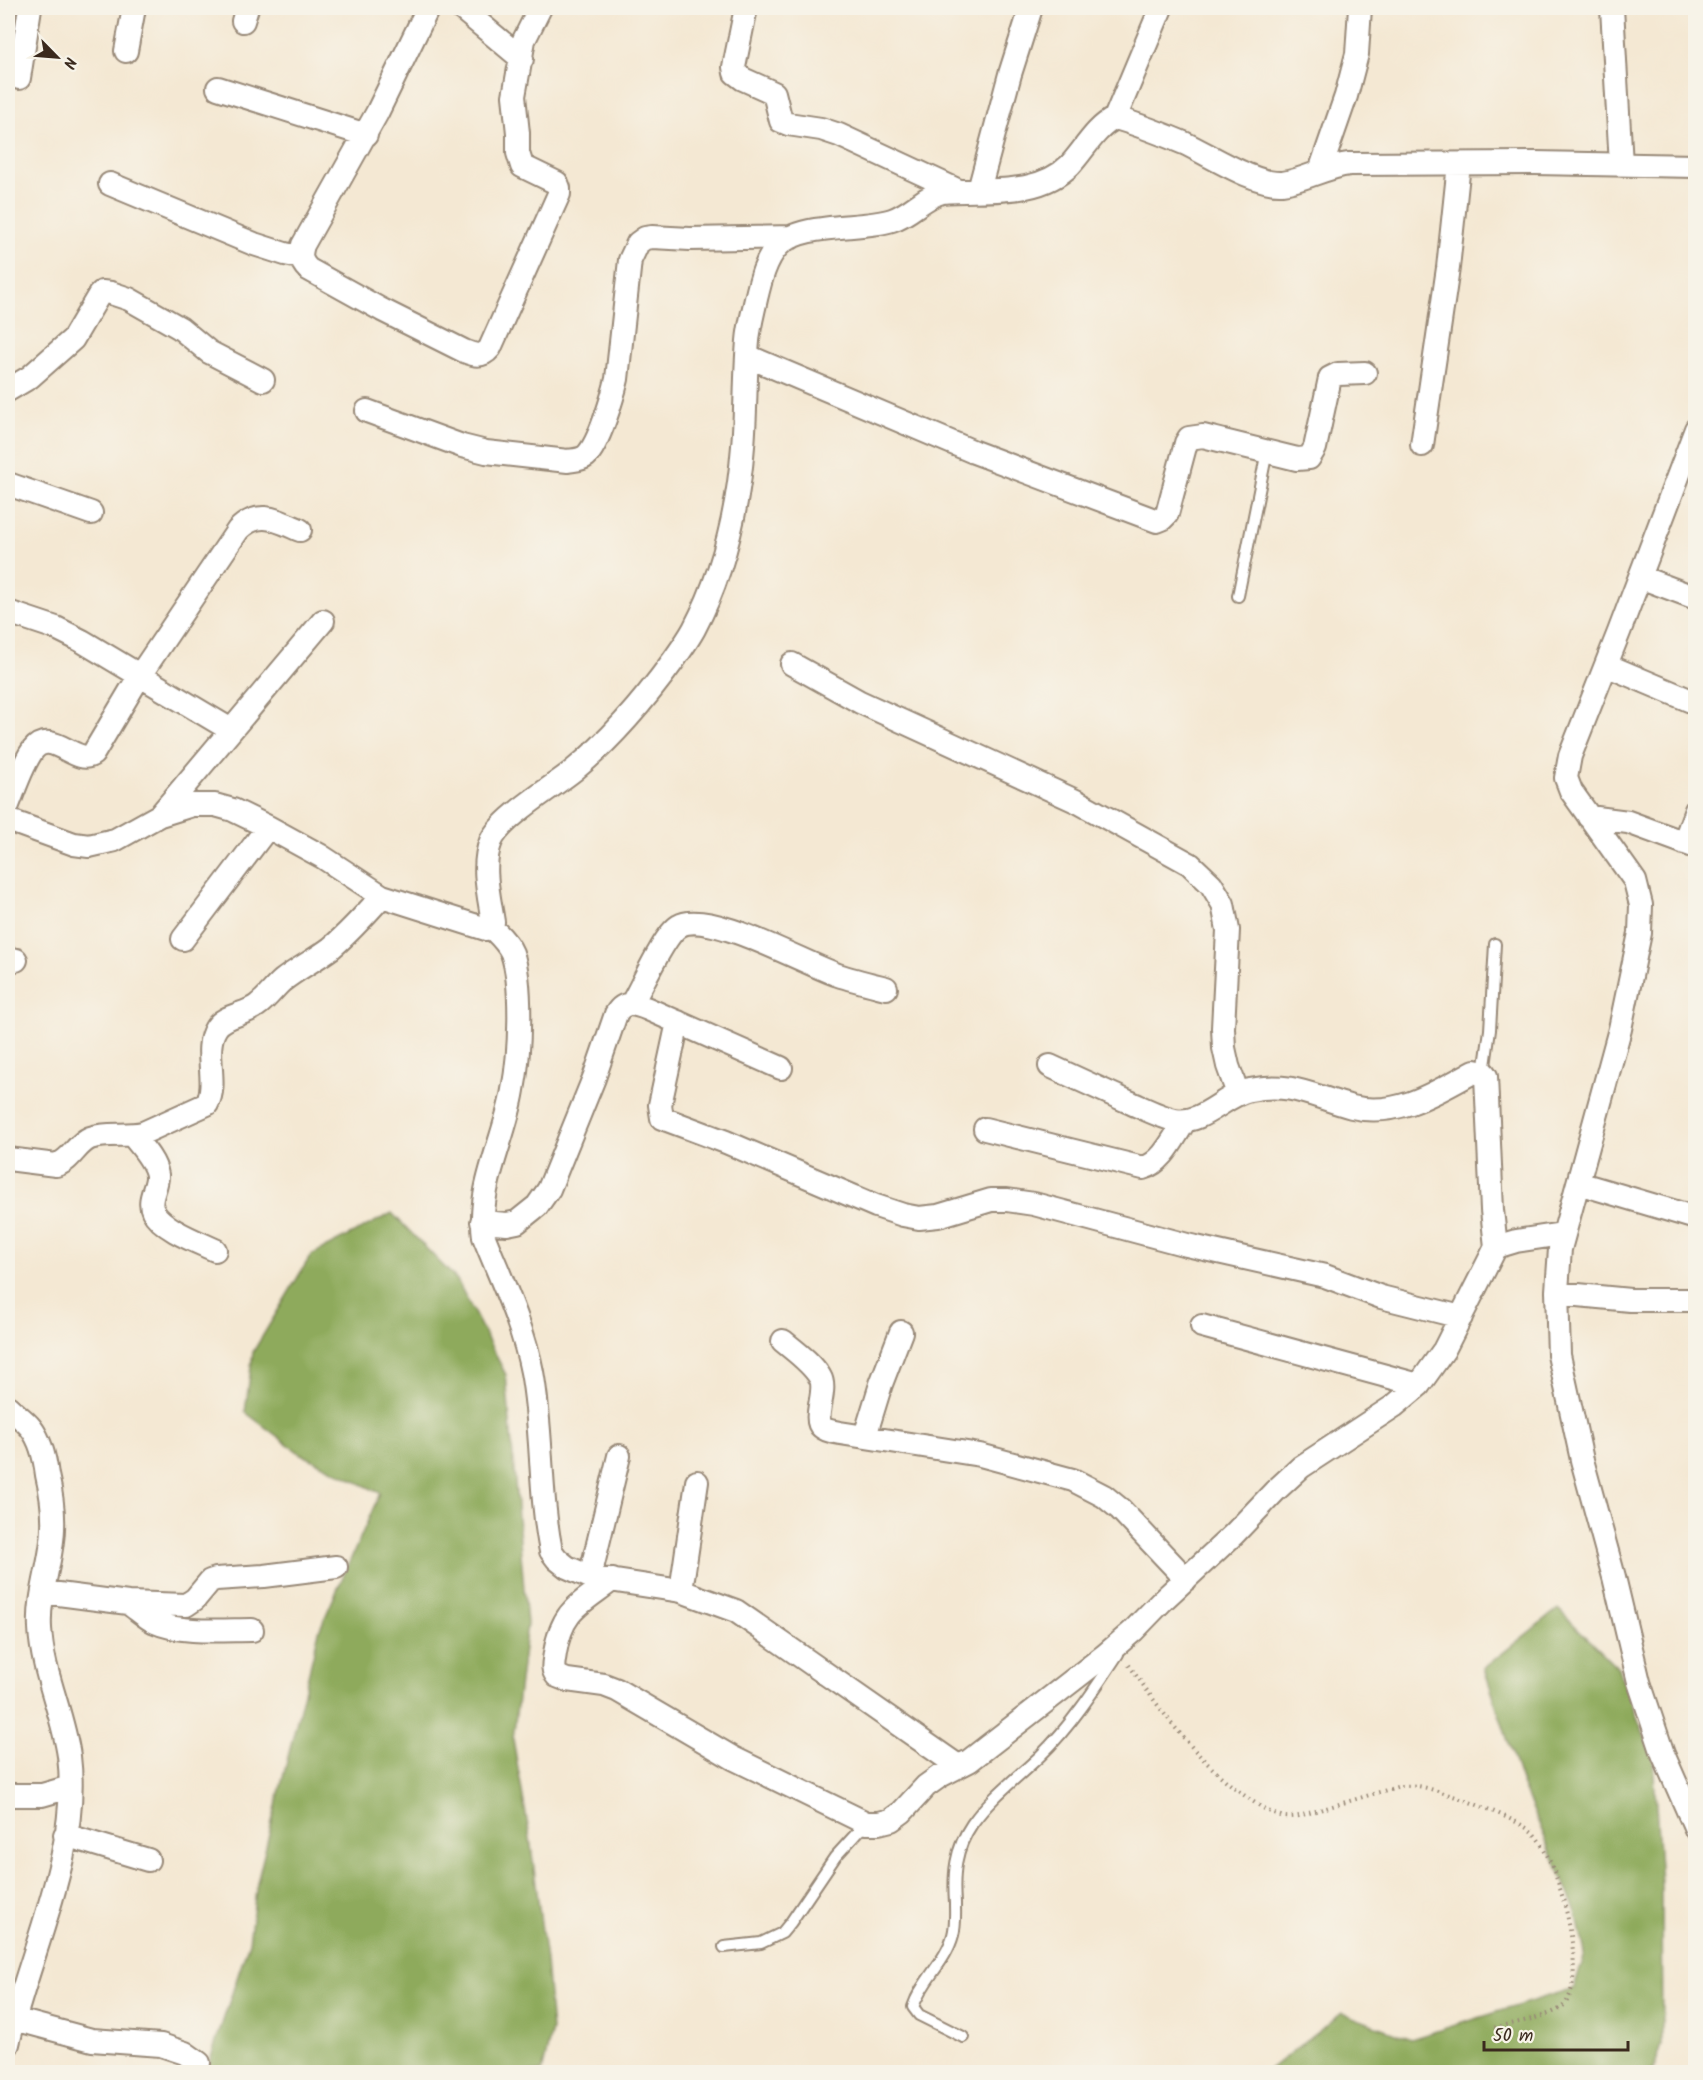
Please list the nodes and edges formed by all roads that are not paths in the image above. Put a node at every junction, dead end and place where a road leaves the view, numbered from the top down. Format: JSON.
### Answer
{"nodes":[{"id":1,"x":30,"y":8,"type":"edge"},
{"id":2,"x":134,"y":8,"type":"edge"},
{"id":3,"x":428,"y":8,"type":"edge"},
{"id":4,"x":460,"y":8,"type":"edge"},
{"id":5,"x":540,"y":8,"type":"edge"},
{"id":6,"x":746,"y":8,"type":"edge"},
{"id":7,"x":1031,"y":8,"type":"edge"},
{"id":8,"x":1161,"y":8,"type":"edge"},
{"id":9,"x":1360,"y":8,"type":"edge"},
{"id":10,"x":1612,"y":8,"type":"edge"},
{"id":11,"x":126,"y":51,"type":"dead end"},
{"id":12,"x":522,"y":59,"type":"junction"},
{"id":13,"x":19,"y":78,"type":"dead end"},
{"id":14,"x":218,"y":87,"type":"dead end"},
{"id":15,"x":1115,"y":118,"type":"junction"},
{"id":16,"x":366,"y":135,"type":"junction"},
{"id":17,"x":1459,"y":164,"type":"junction"},
{"id":18,"x":1621,"y":165,"type":"junction"},
{"id":19,"x":1695,"y":166,"type":"edge"},
{"id":20,"x":1320,"y":171,"type":"junction"},
{"id":21,"x":110,"y":184,"type":"dead end"},
{"id":22,"x":968,"y":190,"type":"junction"},
{"id":23,"x":792,"y":237,"type":"junction"},
{"id":24,"x":300,"y":257,"type":"junction"},
{"id":25,"x":747,"y":356,"type":"junction"},
{"id":26,"x":1365,"y":374,"type":"dead end"},
{"id":27,"x":263,"y":380,"type":"dead end"},
{"id":28,"x":8,"y":390,"type":"edge"},
{"id":29,"x":367,"y":411,"type":"dead end"},
{"id":30,"x":1695,"y":429,"type":"edge"},
{"id":31,"x":1422,"y":445,"type":"dead end"},
{"id":32,"x":1267,"y":451,"type":"junction"},
{"id":33,"x":8,"y":484,"type":"edge"},
{"id":34,"x":92,"y":513,"type":"dead end"},
{"id":35,"x":300,"y":530,"type":"dead end"},
{"id":36,"x":1640,"y":577,"type":"junction"},
{"id":37,"x":1238,"y":596,"type":"dead end"},
{"id":38,"x":1695,"y":598,"type":"edge"},
{"id":39,"x":8,"y":612,"type":"edge"},
{"id":40,"x":323,"y":621,"type":"dead end"},
{"id":41,"x":792,"y":664,"type":"dead end"},
{"id":42,"x":1606,"y":665,"type":"junction"},
{"id":43,"x":140,"y":675,"type":"junction"},
{"id":44,"x":1695,"y":703,"type":"edge"},
{"id":45,"x":231,"y":730,"type":"junction"},
{"id":46,"x":8,"y":805,"type":"edge"},
{"id":47,"x":1695,"y":810,"type":"edge"},
{"id":48,"x":160,"y":815,"type":"junction"},
{"id":49,"x":1589,"y":817,"type":"junction"},
{"id":50,"x":8,"y":820,"type":"edge"},
{"id":51,"x":268,"y":827,"type":"junction"},
{"id":52,"x":1690,"y":845,"type":"edge"},
{"id":53,"x":382,"y":896,"type":"junction"},
{"id":54,"x":492,"y":928,"type":"junction"},
{"id":55,"x":183,"y":939,"type":"dead end"},
{"id":56,"x":1495,"y":944,"type":"dead end"},
{"id":57,"x":886,"y":988,"type":"dead end"},
{"id":58,"x":632,"y":1003,"type":"junction"},
{"id":59,"x":678,"y":1022,"type":"junction"},
{"id":60,"x":1050,"y":1066,"type":"dead end"},
{"id":61,"x":781,"y":1068,"type":"dead end"},
{"id":62,"x":1484,"y":1073,"type":"junction"},
{"id":63,"x":1238,"y":1094,"type":"junction"},
{"id":64,"x":1185,"y":1121,"type":"junction"},
{"id":65,"x":985,"y":1129,"type":"dead end"},
{"id":66,"x":132,"y":1136,"type":"junction"},
{"id":67,"x":8,"y":1159,"type":"edge"},
{"id":68,"x":1578,"y":1183,"type":"junction"},
{"id":69,"x":1695,"y":1218,"type":"edge"},
{"id":70,"x":482,"y":1222,"type":"junction"},
{"id":71,"x":1562,"y":1234,"type":"junction"},
{"id":72,"x":1516,"y":1242,"type":"junction"},
{"id":73,"x":216,"y":1251,"type":"dead end"},
{"id":74,"x":1557,"y":1293,"type":"junction"},
{"id":75,"x":1695,"y":1300,"type":"edge"},
{"id":76,"x":1461,"y":1317,"type":"junction"},
{"id":77,"x":1202,"y":1326,"type":"dead end"},
{"id":78,"x":901,"y":1332,"type":"dead end"},
{"id":79,"x":783,"y":1341,"type":"dead end"},
{"id":80,"x":1419,"y":1385,"type":"junction"},
{"id":81,"x":8,"y":1407,"type":"edge"},
{"id":82,"x":865,"y":1437,"type":"junction"},
{"id":83,"x":620,"y":1456,"type":"dead end"},
{"id":84,"x":697,"y":1482,"type":"dead end"},
{"id":85,"x":336,"y":1567,"type":"dead end"},
{"id":86,"x":601,"y":1579,"type":"junction"},
{"id":87,"x":1186,"y":1579,"type":"junction"},
{"id":88,"x":681,"y":1591,"type":"junction"},
{"id":89,"x":43,"y":1592,"type":"junction"},
{"id":90,"x":128,"y":1603,"type":"junction"},
{"id":91,"x":252,"y":1630,"type":"dead end"},
{"id":92,"x":1133,"y":1631,"type":"junction"},
{"id":93,"x":958,"y":1766,"type":"junction"},
{"id":94,"x":70,"y":1787,"type":"junction"},
{"id":95,"x":8,"y":1795,"type":"edge"},
{"id":96,"x":1693,"y":1815,"type":"edge"},
{"id":97,"x":866,"y":1823,"type":"junction"},
{"id":98,"x":65,"y":1834,"type":"junction"},
{"id":99,"x":148,"y":1860,"type":"dead end"},
{"id":100,"x":724,"y":1947,"type":"dead end"},
{"id":101,"x":14,"y":2019,"type":"junction"},
{"id":102,"x":963,"y":2037,"type":"dead end"},
{"id":103,"x":8,"y":2044,"type":"edge"},
{"id":104,"x":199,"y":2063,"type":"dead end"}],
"edges":[{"from":1,"to":13,"type":"street"},
{"from":2,"to":11,"type":"street"},
{"from":3,"to":16,"type":"street"},
{"from":4,"to":12,"type":"street"},
{"from":5,"to":12,"type":"street"},
{"from":6,"to":22,"type":"street"},
{"from":7,"to":22,"type":"street"},
{"from":8,"to":15,"type":"street"},
{"from":9,"to":20,"type":"street"},
{"from":10,"to":18,"type":"street"},
{"from":12,"to":24,"type":"street"},
{"from":14,"to":16,"type":"street"},
{"from":15,"to":20,"type":"street"},
{"from":15,"to":22,"type":"street"},
{"from":16,"to":24,"type":"street"},
{"from":17,"to":18,"type":"street"},
{"from":17,"to":20,"type":"street"},
{"from":17,"to":31,"type":"street"},
{"from":18,"to":19,"type":"street"},
{"from":21,"to":24,"type":"street"},
{"from":22,"to":23,"type":"street"},
{"from":23,"to":25,"type":"street"},
{"from":23,"to":29,"type":"street"},
{"from":25,"to":32,"type":"street"},
{"from":25,"to":54,"type":"street"},
{"from":26,"to":32,"type":"street"},
{"from":27,"to":28,"type":"street"},
{"from":30,"to":36,"type":"street"},
{"from":32,"to":37,"type":"lane"},
{"from":33,"to":34,"type":"street"},
{"from":35,"to":43,"type":"street"},
{"from":36,"to":38,"type":"street"},
{"from":36,"to":42,"type":"street"},
{"from":39,"to":43,"type":"street"},
{"from":40,"to":45,"type":"street"},
{"from":41,"to":63,"type":"street"},
{"from":42,"to":44,"type":"street"},
{"from":42,"to":49,"type":"street"},
{"from":43,"to":45,"type":"street"},
{"from":43,"to":46,"type":"street"},
{"from":45,"to":48,"type":"street"},
{"from":47,"to":52,"type":"street"},
{"from":48,"to":50,"type":"street"},
{"from":48,"to":51,"type":"street"},
{"from":49,"to":52,"type":"street"},
{"from":49,"to":68,"type":"street"},
{"from":51,"to":53,"type":"street"},
{"from":51,"to":55,"type":"street"},
{"from":53,"to":54,"type":"street"},
{"from":53,"to":66,"type":"street"},
{"from":54,"to":70,"type":"street"},
{"from":56,"to":62,"type":"lane"},
{"from":57,"to":58,"type":"street"},
{"from":58,"to":59,"type":"street"},
{"from":58,"to":70,"type":"street"},
{"from":59,"to":61,"type":"street"},
{"from":59,"to":76,"type":"street"},
{"from":60,"to":64,"type":"street"},
{"from":62,"to":63,"type":"street"},
{"from":62,"to":72,"type":"street"},
{"from":63,"to":64,"type":"street"},
{"from":64,"to":65,"type":"street"},
{"from":66,"to":67,"type":"street"},
{"from":66,"to":73,"type":"street"},
{"from":68,"to":69,"type":"street"},
{"from":68,"to":71,"type":"street"},
{"from":70,"to":86,"type":"street"},
{"from":71,"to":72,"type":"street"},
{"from":71,"to":74,"type":"street"},
{"from":72,"to":76,"type":"street"},
{"from":74,"to":75,"type":"street"},
{"from":74,"to":96,"type":"street"},
{"from":76,"to":80,"type":"street"},
{"from":77,"to":80,"type":"street"},
{"from":78,"to":82,"type":"street"},
{"from":79,"to":82,"type":"street"},
{"from":80,"to":87,"type":"street"},
{"from":81,"to":89,"type":"street"},
{"from":82,"to":87,"type":"street"},
{"from":83,"to":86,"type":"street"},
{"from":84,"to":88,"type":"street"},
{"from":85,"to":90,"type":"street"},
{"from":86,"to":88,"type":"street"},
{"from":86,"to":97,"type":"street"},
{"from":87,"to":92,"type":"street"},
{"from":88,"to":93,"type":"street"},
{"from":89,"to":90,"type":"street"},
{"from":89,"to":94,"type":"street"},
{"from":90,"to":91,"type":"street"},
{"from":92,"to":93,"type":"street"},
{"from":92,"to":102,"type":"lane"},
{"from":93,"to":97,"type":"street"},
{"from":94,"to":95,"type":"street"},
{"from":94,"to":98,"type":"street"},
{"from":97,"to":100,"type":"lane"},
{"from":98,"to":99,"type":"street"},
{"from":98,"to":101,"type":"street"},
{"from":101,"to":103,"type":"street"},
{"from":101,"to":104,"type":"street"}]}
